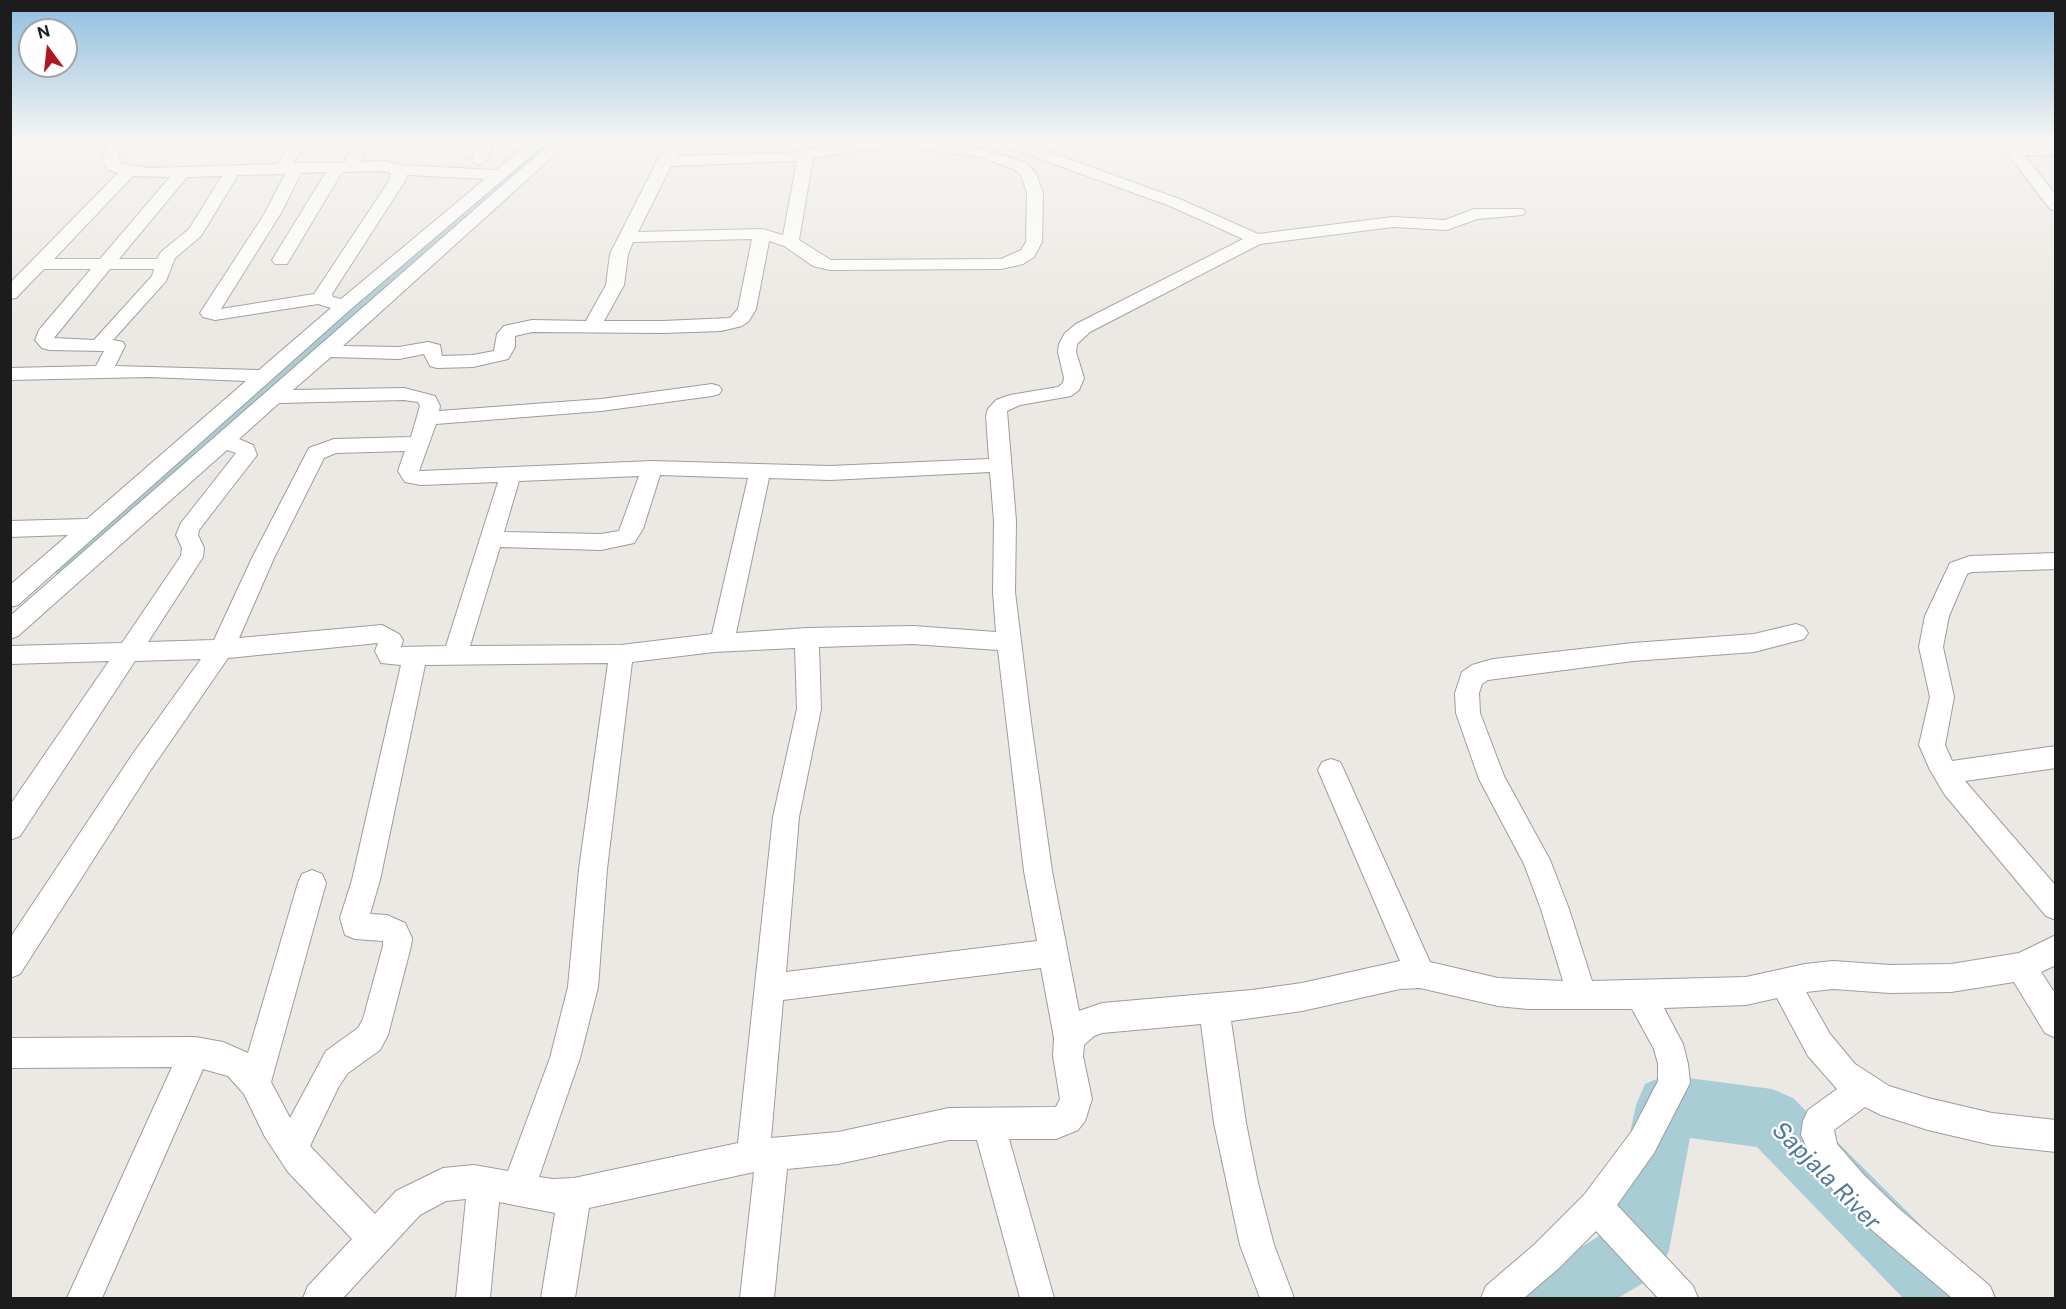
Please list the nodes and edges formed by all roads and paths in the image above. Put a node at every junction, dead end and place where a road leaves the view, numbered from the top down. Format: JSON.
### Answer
{"nodes":[{"id":1,"x":100,"y":202,"type":"edge"},
{"id":2,"x":158,"y":202,"type":"edge"},
{"id":3,"x":213,"y":202,"type":"edge"},
{"id":4,"x":277,"y":202,"type":"edge"},
{"id":5,"x":320,"y":202,"type":"edge"},
{"id":6,"x":383,"y":202,"type":"edge"},
{"id":7,"x":468,"y":202,"type":"edge"},
{"id":8,"x":493,"y":202,"type":"edge"},
{"id":9,"x":644,"y":202,"type":"edge"},
{"id":10,"x":797,"y":202,"type":"edge"},
{"id":11,"x":1035,"y":202,"type":"edge"},
{"id":12,"x":1174,"y":202,"type":"edge"},
{"id":13,"x":1517,"y":212,"type":"dead end"},
{"id":14,"x":762,"y":234,"type":"junction"},
{"id":15,"x":627,"y":237,"type":"junction"},
{"id":16,"x":1256,"y":239,"type":"junction"},
{"id":17,"x":790,"y":242,"type":"junction"},
{"id":18,"x":281,"y":260,"type":"dead end"},
{"id":19,"x":41,"y":264,"type":"junction"},
{"id":20,"x":106,"y":264,"type":"junction"},
{"id":21,"x":164,"y":264,"type":"junction"},
{"id":22,"x":10,"y":294,"type":"edge"},
{"id":23,"x":323,"y":298,"type":"junction"},
{"id":24,"x":345,"y":305,"type":"junction"},
{"id":25,"x":593,"y":325,"type":"junction"},
{"id":26,"x":99,"y":345,"type":"junction"},
{"id":27,"x":324,"y":351,"type":"junction"},
{"id":28,"x":103,"y":371,"type":"junction"},
{"id":29,"x":10,"y":374,"type":"edge"},
{"id":30,"x":263,"y":376,"type":"junction"},
{"id":31,"x":712,"y":390,"type":"dead end"},
{"id":32,"x":274,"y":397,"type":"junction"},
{"id":33,"x":428,"y":418,"type":"junction"},
{"id":34,"x":223,"y":442,"type":"junction"},
{"id":35,"x":417,"y":444,"type":"junction"},
{"id":36,"x":1000,"y":465,"type":"junction"},
{"id":37,"x":652,"y":468,"type":"junction"},
{"id":38,"x":760,"y":471,"type":"junction"},
{"id":39,"x":511,"y":474,"type":"junction"},
{"id":40,"x":91,"y":527,"type":"junction"},
{"id":41,"x":10,"y":529,"type":"edge"},
{"id":42,"x":490,"y":539,"type":"junction"},
{"id":43,"x":2055,"y":561,"type":"edge"},
{"id":44,"x":10,"y":599,"type":"edge"},
{"id":45,"x":10,"y":630,"type":"edge"},
{"id":46,"x":1796,"y":633,"type":"dead end"},
{"id":47,"x":807,"y":637,"type":"junction"},
{"id":48,"x":1011,"y":642,"type":"junction"},
{"id":49,"x":723,"y":643,"type":"junction"},
{"id":50,"x":221,"y":649,"type":"junction"},
{"id":51,"x":128,"y":652,"type":"junction"},
{"id":52,"x":621,"y":654,"type":"junction"},
{"id":53,"x":10,"y":655,"type":"edge"},
{"id":54,"x":415,"y":656,"type":"junction"},
{"id":55,"x":455,"y":656,"type":"junction"},
{"id":56,"x":2055,"y":757,"type":"edge"},
{"id":57,"x":1331,"y":770,"type":"dead end"},
{"id":58,"x":1946,"y":773,"type":"junction"},
{"id":59,"x":10,"y":828,"type":"edge"},
{"id":60,"x":312,"y":883,"type":"dead end"},
{"id":61,"x":2055,"y":907,"type":"edge"},
{"id":62,"x":2055,"y":948,"type":"edge"},
{"id":63,"x":1053,"y":952,"type":"junction"},
{"id":64,"x":10,"y":964,"type":"edge"},
{"id":65,"x":2021,"y":967,"type":"junction"},
{"id":66,"x":1420,"y":974,"type":"junction"},
{"id":67,"x":1785,"y":984,"type":"junction"},
{"id":68,"x":769,"y":988,"type":"junction"},
{"id":69,"x":1640,"y":994,"type":"junction"},
{"id":70,"x":1582,"y":996,"type":"junction"},
{"id":71,"x":1214,"y":1008,"type":"junction"},
{"id":72,"x":2055,"y":1023,"type":"edge"},
{"id":73,"x":1069,"y":1038,"type":"junction"},
{"id":74,"x":195,"y":1052,"type":"junction"},
{"id":75,"x":10,"y":1053,"type":"edge"},
{"id":76,"x":255,"y":1083,"type":"junction"},
{"id":77,"x":1864,"y":1088,"type":"junction"},
{"id":78,"x":990,"y":1124,"type":"junction"},
{"id":79,"x":2055,"y":1136,"type":"edge"},
{"id":80,"x":292,"y":1148,"type":"junction"},
{"id":81,"x":763,"y":1155,"type":"junction"},
{"id":82,"x":484,"y":1183,"type":"junction"},
{"id":83,"x":518,"y":1188,"type":"junction"},
{"id":84,"x":574,"y":1195,"type":"junction"},
{"id":85,"x":1607,"y":1219,"type":"junction"},
{"id":86,"x":375,"y":1239,"type":"junction"},
{"id":87,"x":84,"y":1299,"type":"edge"},
{"id":88,"x":320,"y":1299,"type":"edge"},
{"id":89,"x":473,"y":1299,"type":"edge"},
{"id":90,"x":558,"y":1299,"type":"edge"},
{"id":91,"x":757,"y":1299,"type":"edge"},
{"id":92,"x":1037,"y":1299,"type":"edge"},
{"id":93,"x":1277,"y":1299,"type":"edge"},
{"id":94,"x":1498,"y":1299,"type":"edge"},
{"id":95,"x":1681,"y":1299,"type":"edge"},
{"id":96,"x":1978,"y":1299,"type":"edge"}],
"edges":[{"from":1,"to":19,"type":"street"},
{"from":2,"to":20,"type":"street"},
{"from":3,"to":21,"type":"street"},
{"from":4,"to":23,"type":"street"},
{"from":5,"to":18,"type":"street"},
{"from":6,"to":23,"type":"street"},
{"from":7,"to":24,"type":"street"},
{"from":8,"to":27,"type":"street"},
{"from":9,"to":15,"type":"street"},
{"from":10,"to":17,"type":"street"},
{"from":11,"to":17,"type":"street"},
{"from":12,"to":16,"type":"street"},
{"from":13,"to":16,"type":"street"},
{"from":14,"to":15,"type":"street"},
{"from":14,"to":17,"type":"street"},
{"from":14,"to":25,"type":"street"},
{"from":15,"to":25,"type":"street"},
{"from":16,"to":36,"type":"street"},
{"from":19,"to":20,"type":"street"},
{"from":19,"to":22,"type":"street"},
{"from":20,"to":21,"type":"street"},
{"from":20,"to":26,"type":"street"},
{"from":21,"to":26,"type":"street"},
{"from":23,"to":24,"type":"street"},
{"from":24,"to":30,"type":"street"},
{"from":25,"to":27,"type":"street"},
{"from":26,"to":28,"type":"street"},
{"from":27,"to":32,"type":"street"},
{"from":28,"to":29,"type":"street"},
{"from":28,"to":30,"type":"street"},
{"from":30,"to":40,"type":"street"},
{"from":31,"to":33,"type":"street"},
{"from":32,"to":33,"type":"street"},
{"from":32,"to":34,"type":"street"},
{"from":33,"to":35,"type":"street"},
{"from":34,"to":45,"type":"street"},
{"from":34,"to":51,"type":"street"},
{"from":35,"to":39,"type":"street"},
{"from":35,"to":50,"type":"street"},
{"from":36,"to":38,"type":"street"},
{"from":36,"to":48,"type":"street"},
{"from":37,"to":38,"type":"street"},
{"from":37,"to":39,"type":"street"},
{"from":37,"to":42,"type":"street"},
{"from":38,"to":49,"type":"street"},
{"from":39,"to":42,"type":"street"},
{"from":40,"to":41,"type":"street"},
{"from":40,"to":44,"type":"street"},
{"from":42,"to":55,"type":"street"},
{"from":43,"to":58,"type":"street"},
{"from":46,"to":70,"type":"street"},
{"from":47,"to":48,"type":"street"},
{"from":47,"to":49,"type":"street"},
{"from":47,"to":68,"type":"street"},
{"from":48,"to":63,"type":"street"},
{"from":49,"to":52,"type":"street"},
{"from":50,"to":51,"type":"street"},
{"from":50,"to":54,"type":"street"},
{"from":50,"to":64,"type":"street"},
{"from":51,"to":53,"type":"street"},
{"from":51,"to":59,"type":"street"},
{"from":52,"to":55,"type":"street"},
{"from":52,"to":83,"type":"street"},
{"from":54,"to":55,"type":"street"},
{"from":54,"to":80,"type":"street"},
{"from":56,"to":58,"type":"street"},
{"from":57,"to":66,"type":"street"},
{"from":58,"to":61,"type":"street"},
{"from":60,"to":76,"type":"street"},
{"from":62,"to":65,"type":"street"},
{"from":63,"to":68,"type":"street"},
{"from":63,"to":73,"type":"street"},
{"from":65,"to":67,"type":"street"},
{"from":65,"to":72,"type":"street"},
{"from":66,"to":70,"type":"street"},
{"from":66,"to":71,"type":"street"},
{"from":67,"to":69,"type":"street"},
{"from":67,"to":77,"type":"street"},
{"from":68,"to":81,"type":"street"},
{"from":69,"to":70,"type":"street"},
{"from":69,"to":85,"type":"street"},
{"from":71,"to":73,"type":"street"},
{"from":71,"to":93,"type":"street"},
{"from":73,"to":78,"type":"street"},
{"from":74,"to":75,"type":"street"},
{"from":74,"to":76,"type":"street"},
{"from":74,"to":87,"type":"street"},
{"from":76,"to":80,"type":"street"},
{"from":77,"to":79,"type":"street"},
{"from":77,"to":96,"type":"street"},
{"from":78,"to":81,"type":"street"},
{"from":78,"to":92,"type":"street"},
{"from":80,"to":86,"type":"street"},
{"from":81,"to":84,"type":"street"},
{"from":81,"to":91,"type":"street"},
{"from":82,"to":83,"type":"street"},
{"from":82,"to":86,"type":"street"},
{"from":82,"to":89,"type":"street"},
{"from":83,"to":84,"type":"street"},
{"from":84,"to":90,"type":"street"},
{"from":85,"to":94,"type":"street"},
{"from":85,"to":95,"type":"street"},
{"from":86,"to":88,"type":"street"}]}
